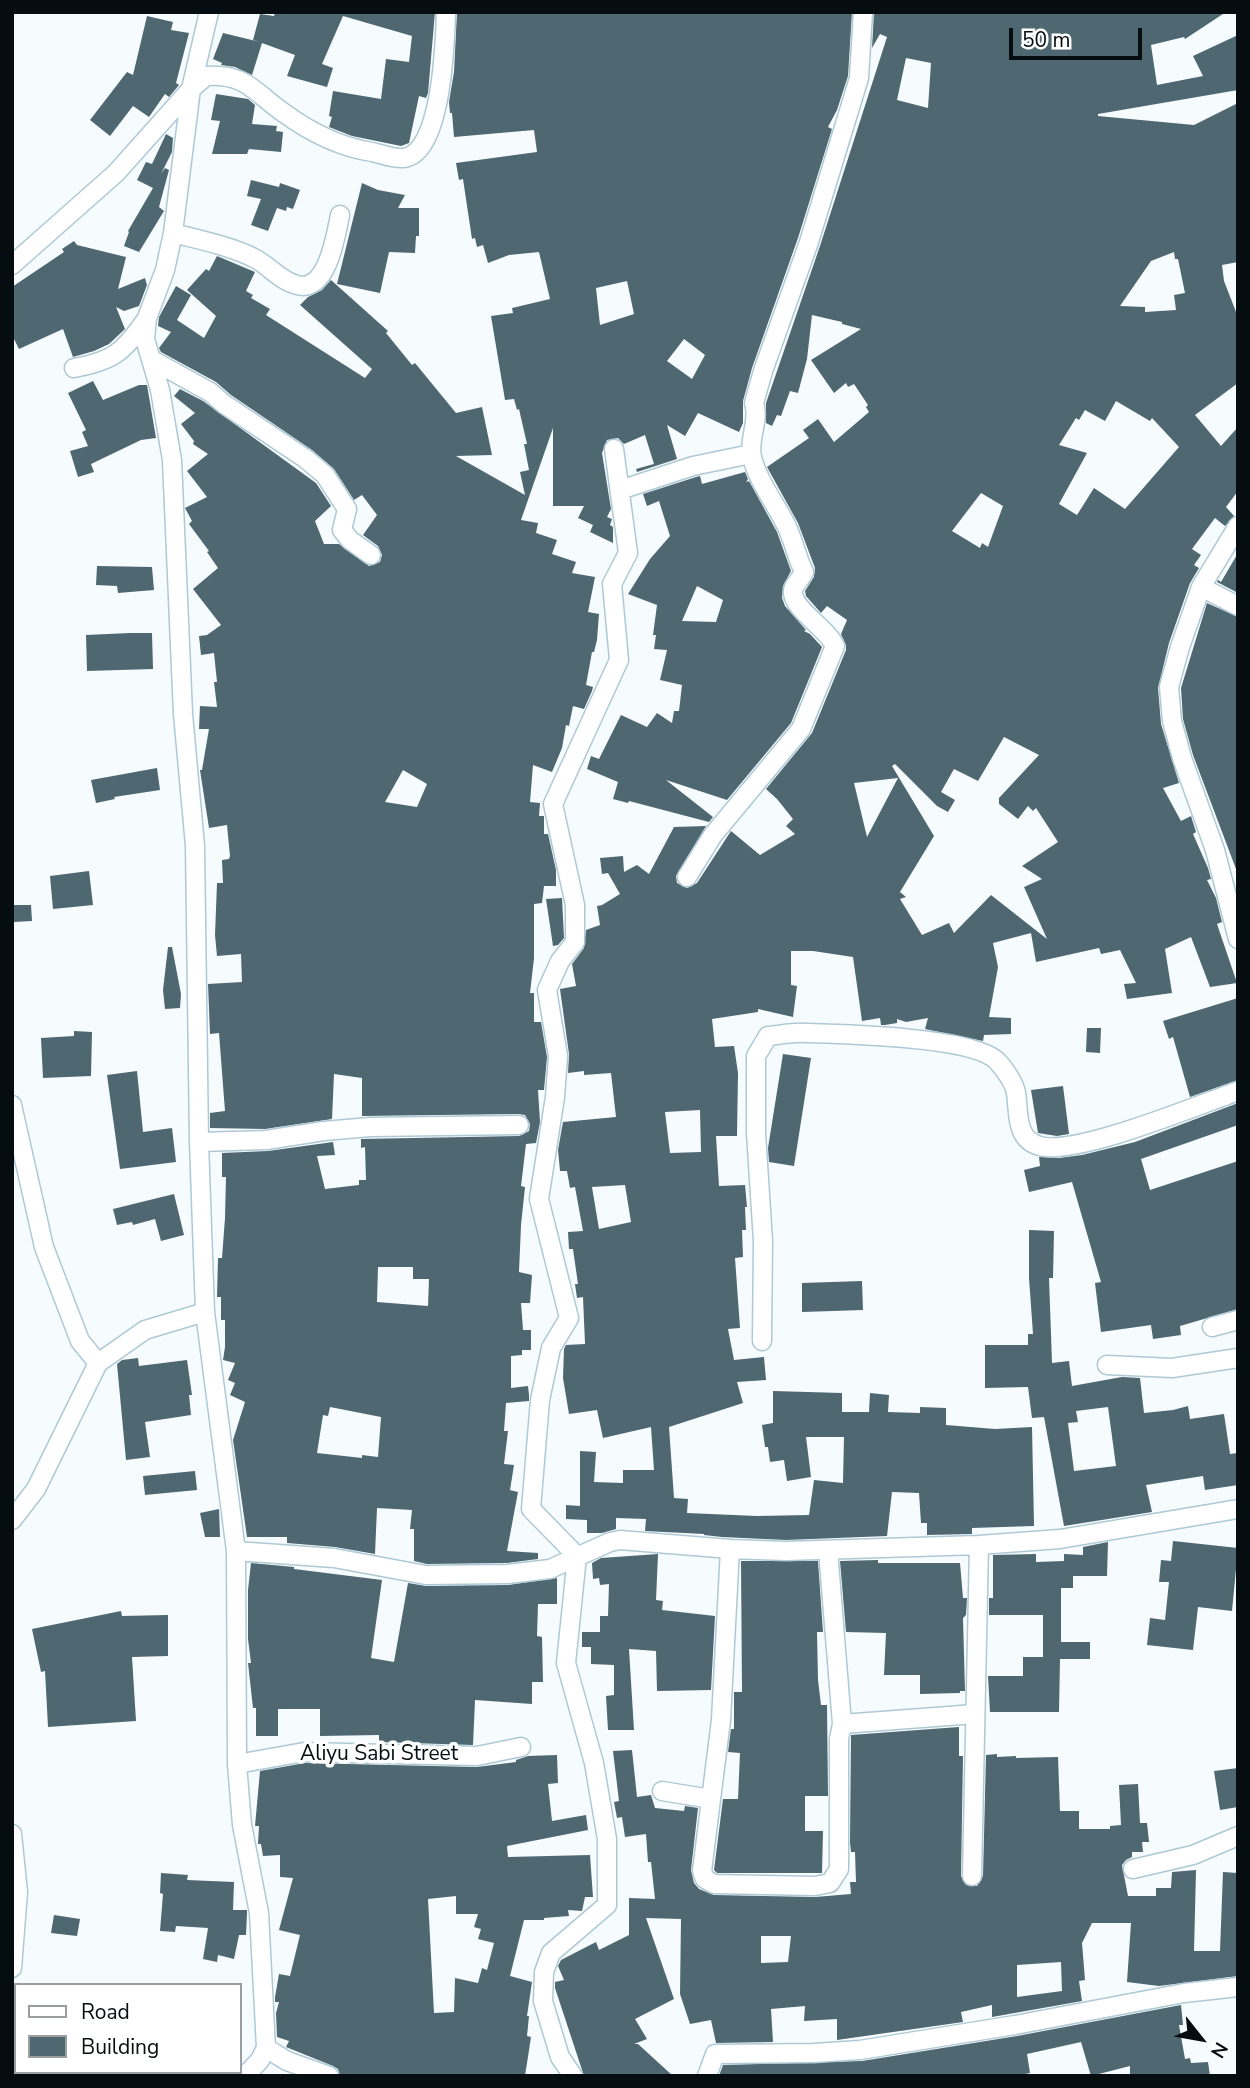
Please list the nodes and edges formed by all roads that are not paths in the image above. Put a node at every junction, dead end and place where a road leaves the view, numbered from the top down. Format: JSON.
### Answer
{"nodes":[{"id":1,"x":209,"y":12,"type":"edge"},
{"id":2,"x":446,"y":12,"type":"edge"},
{"id":3,"x":863,"y":12,"type":"edge"},
{"id":4,"x":191,"y":89,"type":"junction"},
{"id":5,"x":340,"y":215,"type":"dead end"},
{"id":6,"x":173,"y":233,"type":"junction"},
{"id":7,"x":12,"y":265,"type":"edge"},
{"id":8,"x":148,"y":318,"type":"junction"},
{"id":9,"x":152,"y":360,"type":"junction"},
{"id":10,"x":74,"y":368,"type":"dead end"},
{"id":11,"x":614,"y":449,"type":"dead end"},
{"id":12,"x":751,"y":454,"type":"junction"},
{"id":13,"x":620,"y":490,"type":"junction"},
{"id":14,"x":1238,"y":526,"type":"edge"},
{"id":15,"x":371,"y":555,"type":"dead end"},
{"id":16,"x":1201,"y":587,"type":"junction"},
{"id":17,"x":1238,"y":606,"type":"edge"},
{"id":18,"x":687,"y":877,"type":"dead end"},
{"id":19,"x":1238,"y":939,"type":"edge"},
{"id":20,"x":1238,"y":1091,"type":"edge"},
{"id":21,"x":12,"y":1105,"type":"edge"},
{"id":22,"x":519,"y":1125,"type":"dead end"},
{"id":23,"x":199,"y":1142,"type":"junction"},
{"id":24,"x":205,"y":1312,"type":"junction"},
{"id":25,"x":1238,"y":1320,"type":"edge"},
{"id":26,"x":1212,"y":1327,"type":"dead end"},
{"id":27,"x":762,"y":1342,"type":"dead end"},
{"id":28,"x":1238,"y":1358,"type":"edge"},
{"id":29,"x":98,"y":1363,"type":"junction"},
{"id":30,"x":1107,"y":1364,"type":"dead end"},
{"id":31,"x":1238,"y":1509,"type":"edge"},
{"id":32,"x":12,"y":1520,"type":"edge"},
{"id":33,"x":979,"y":1545,"type":"junction"},
{"id":34,"x":730,"y":1549,"type":"junction"},
{"id":35,"x":828,"y":1550,"type":"junction"},
{"id":36,"x":236,"y":1551,"type":"junction"},
{"id":37,"x":576,"y":1556,"type":"junction"},
{"id":38,"x":975,"y":1714,"type":"junction"},
{"id":39,"x":842,"y":1724,"type":"junction"},
{"id":40,"x":521,"y":1747,"type":"dead end"},
{"id":41,"x":237,"y":1764,"type":"junction"},
{"id":42,"x":662,"y":1791,"type":"dead end"},
{"id":43,"x":711,"y":1799,"type":"junction"},
{"id":44,"x":12,"y":1834,"type":"edge"},
{"id":45,"x":1238,"y":1836,"type":"edge"},
{"id":46,"x":1133,"y":1869,"type":"dead end"},
{"id":47,"x":972,"y":1876,"type":"dead end"},
{"id":48,"x":12,"y":1968,"type":"edge"},
{"id":49,"x":1238,"y":1987,"type":"edge"},
{"id":50,"x":266,"y":2048,"type":"junction"},
{"id":51,"x":245,"y":2076,"type":"edge"},
{"id":52,"x":328,"y":2076,"type":"edge"},
{"id":53,"x":573,"y":2076,"type":"edge"},
{"id":54,"x":707,"y":2076,"type":"edge"}],
"edges":[{"from":1,"to":4,"type":"street"},
{"from":2,"to":4,"type":"street"},
{"from":3,"to":12,"type":"street"},
{"from":4,"to":6,"type":"street"},
{"from":4,"to":7,"type":"street"},
{"from":5,"to":6,"type":"street"},
{"from":6,"to":8,"type":"street"},
{"from":8,"to":9,"type":"street"},
{"from":8,"to":10,"type":"street"},
{"from":9,"to":15,"type":"street"},
{"from":9,"to":23,"type":"street"},
{"from":11,"to":13,"type":"street"},
{"from":12,"to":13,"type":"street"},
{"from":12,"to":18,"type":"street"},
{"from":13,"to":37,"type":"street"},
{"from":14,"to":16,"type":"street"},
{"from":16,"to":17,"type":"street"},
{"from":16,"to":19,"type":"street"},
{"from":20,"to":27,"type":"street"},
{"from":21,"to":29,"type":"street"},
{"from":22,"to":23,"type":"street"},
{"from":23,"to":24,"type":"street"},
{"from":24,"to":29,"type":"street"},
{"from":24,"to":36,"type":"street"},
{"from":25,"to":26,"type":"street"},
{"from":28,"to":30,"type":"street"},
{"from":29,"to":32,"type":"street"},
{"from":31,"to":33,"type":"street"},
{"from":33,"to":35,"type":"street"},
{"from":33,"to":38,"type":"street"},
{"from":34,"to":35,"type":"street"},
{"from":34,"to":37,"type":"street"},
{"from":34,"to":43,"type":"street"},
{"from":35,"to":39,"type":"street"},
{"from":36,"to":37,"type":"street"},
{"from":36,"to":41,"type":"street"},
{"from":37,"to":53,"type":"street"},
{"from":38,"to":39,"type":"street"},
{"from":38,"to":47,"type":"street"},
{"from":39,"to":43,"type":"street"},
{"from":40,"to":41,"type":"street","name":"Aliyu Sabi Street"},
{"from":41,"to":50,"type":"street"},
{"from":42,"to":43,"type":"street"},
{"from":44,"to":48,"type":"street"},
{"from":45,"to":46,"type":"street"},
{"from":49,"to":54,"type":"street"},
{"from":50,"to":51,"type":"street"},
{"from":50,"to":52,"type":"street"}]}
